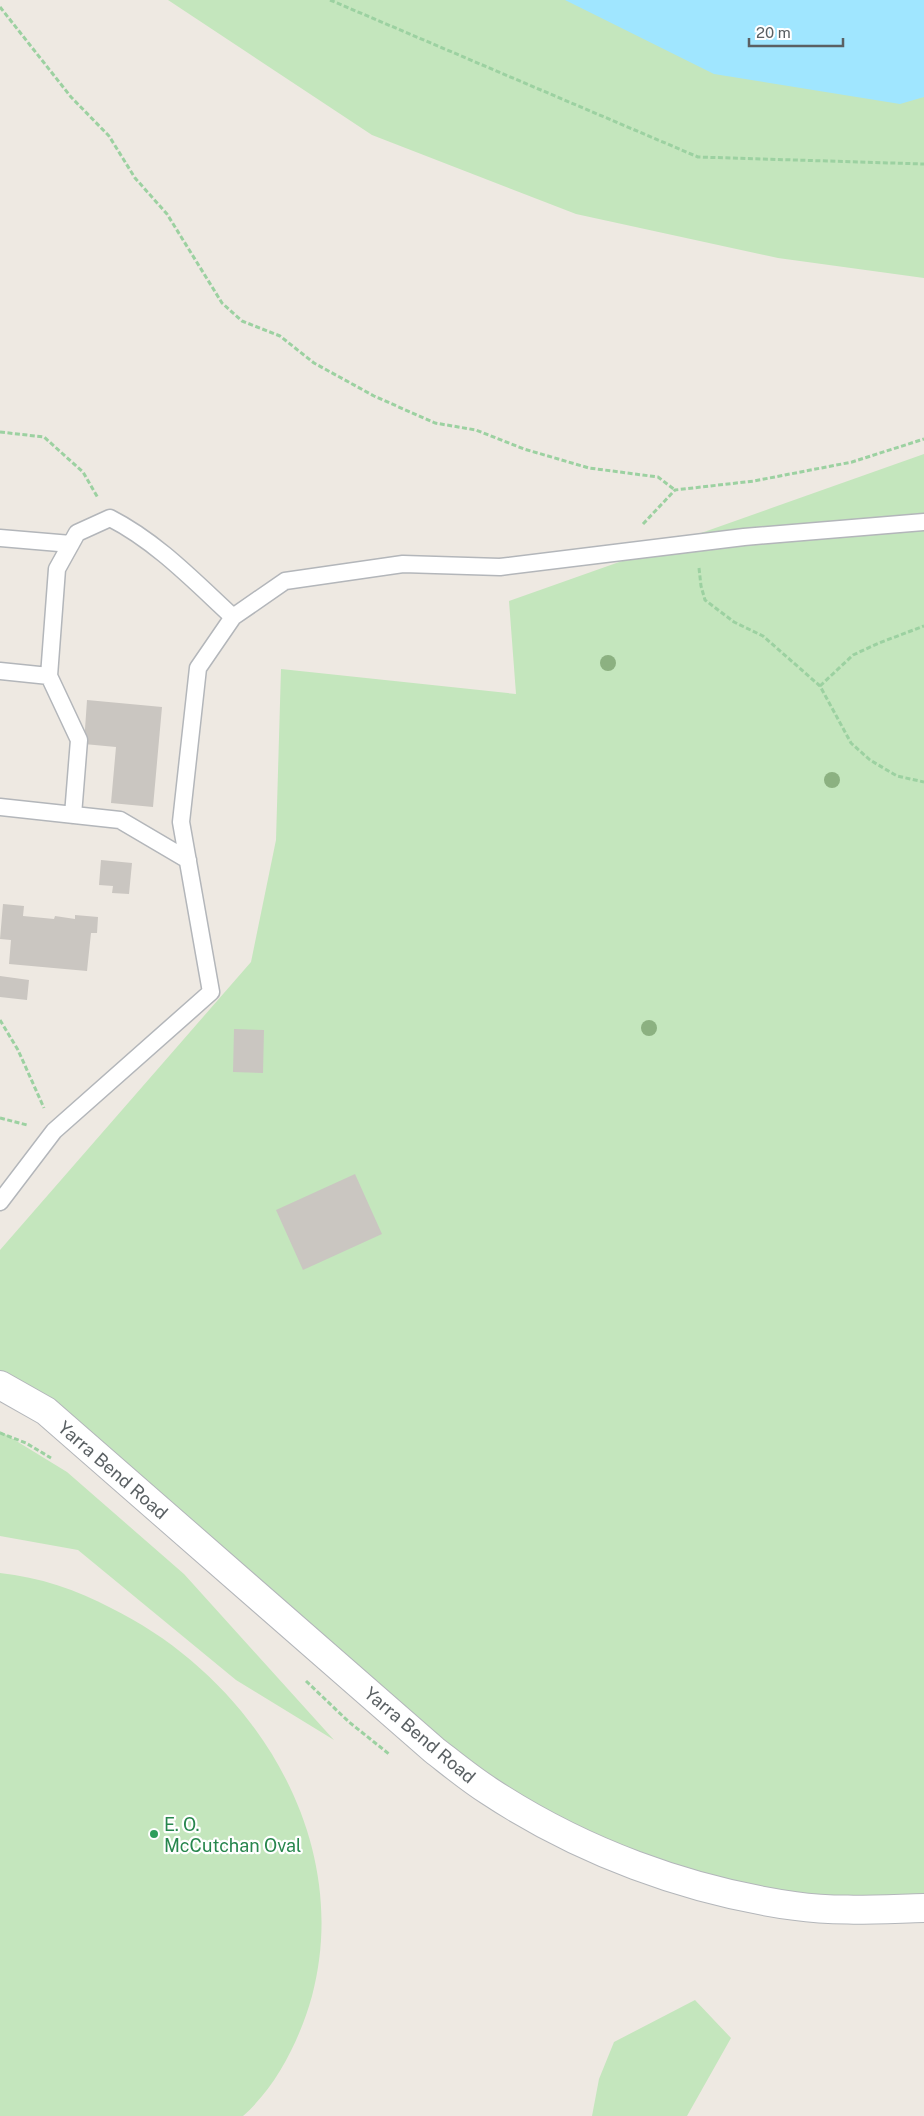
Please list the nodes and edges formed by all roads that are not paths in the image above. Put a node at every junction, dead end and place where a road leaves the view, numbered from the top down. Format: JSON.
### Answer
{"nodes":[{"id":1,"x":924,"y":522,"type":"edge"},
{"id":2,"x":0,"y":538,"type":"edge"},
{"id":3,"x":71,"y":544,"type":"junction"},
{"id":4,"x":233,"y":617,"type":"junction"},
{"id":5,"x":0,"y":671,"type":"edge"},
{"id":6,"x":49,"y":676,"type":"junction"},
{"id":7,"x":0,"y":807,"type":"edge"},
{"id":8,"x":73,"y":815,"type":"junction"},
{"id":9,"x":188,"y":860,"type":"junction"},
{"id":10,"x":0,"y":1202,"type":"edge"},
{"id":11,"x":0,"y":1385,"type":"edge"},
{"id":12,"x":924,"y":1908,"type":"edge"}],
"edges":[{"from":1,"to":4,"type":"lane"},
{"from":2,"to":3,"type":"lane"},
{"from":3,"to":4,"type":"lane"},
{"from":3,"to":6,"type":"lane"},
{"from":4,"to":9,"type":"lane"},
{"from":5,"to":6,"type":"lane"},
{"from":6,"to":8,"type":"lane"},
{"from":7,"to":8,"type":"lane"},
{"from":8,"to":9,"type":"lane"},
{"from":9,"to":10,"type":"lane"},
{"from":11,"to":12,"type":"street","name":"Yarra Bend Road"}]}
